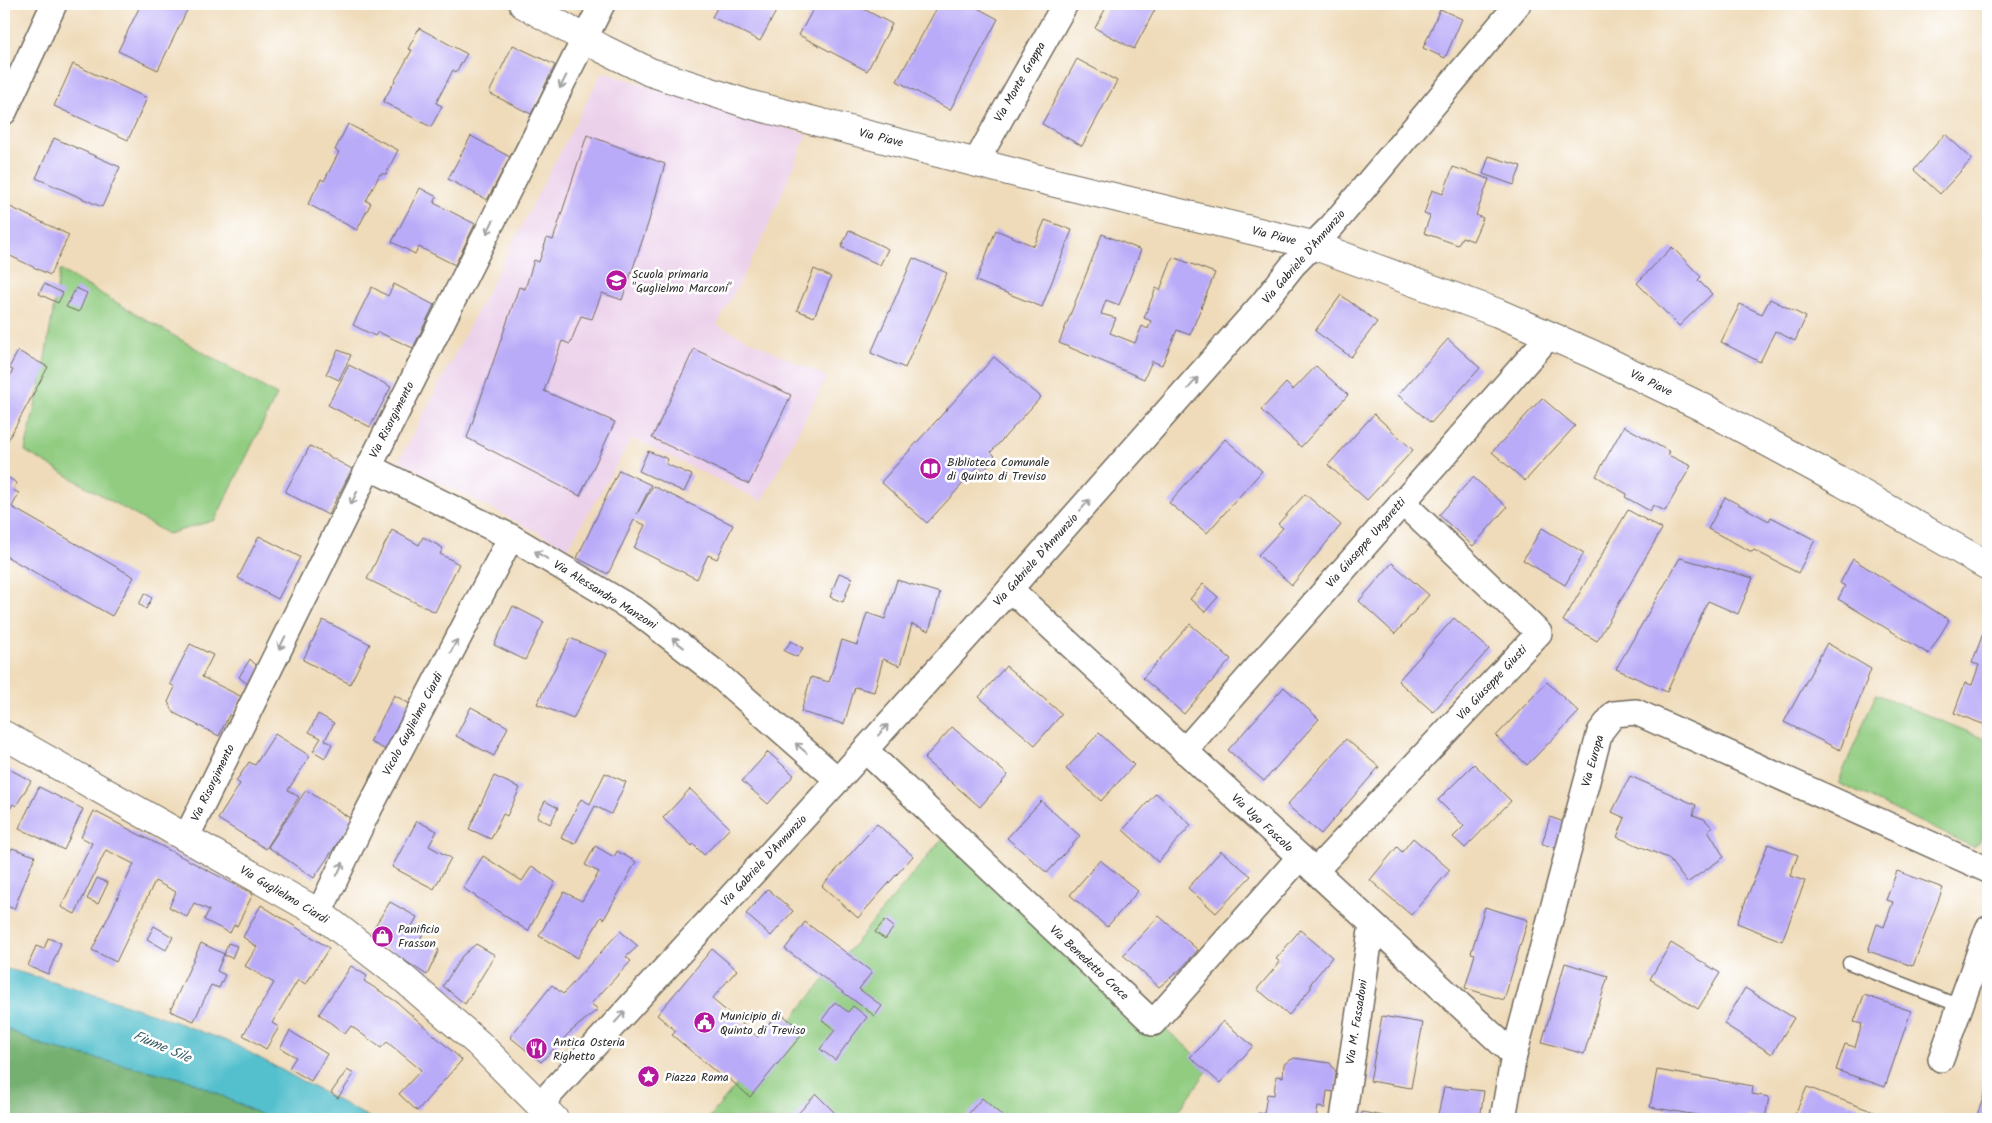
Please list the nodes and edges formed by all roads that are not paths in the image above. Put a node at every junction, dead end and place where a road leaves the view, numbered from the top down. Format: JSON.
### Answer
{"nodes":[{"id":1,"x":54,"y":4,"type":"edge"},
{"id":2,"x":523,"y":4,"type":"edge"},
{"id":3,"x":602,"y":4,"type":"edge"},
{"id":4,"x":1518,"y":4,"type":"edge"},
{"id":5,"x":1055,"y":7,"type":"edge"},
{"id":6,"x":585,"y":39,"type":"junction"},
{"id":7,"x":4,"y":112,"type":"edge"},
{"id":8,"x":976,"y":162,"type":"junction"},
{"id":9,"x":1313,"y":245,"type":"junction"},
{"id":10,"x":1550,"y":336,"type":"junction"},
{"id":11,"x":369,"y":467,"type":"junction"},
{"id":12,"x":1402,"y":502,"type":"junction"},
{"id":13,"x":510,"y":537,"type":"junction"},
{"id":14,"x":1988,"y":566,"type":"edge"},
{"id":15,"x":1010,"y":589,"type":"junction"},
{"id":16,"x":4,"y":735,"type":"edge"},
{"id":17,"x":865,"y":750,"type":"junction"},
{"id":18,"x":1184,"y":751,"type":"junction"},
{"id":19,"x":838,"y":780,"type":"junction"},
{"id":20,"x":186,"y":838,"type":"junction"},
{"id":21,"x":1307,"y":864,"type":"junction"},
{"id":22,"x":1988,"y":870,"type":"edge"},
{"id":23,"x":319,"y":913,"type":"junction"},
{"id":24,"x":1372,"y":924,"type":"junction"},
{"id":25,"x":1988,"y":930,"type":"edge"},
{"id":26,"x":1849,"y":963,"type":"dead end"},
{"id":27,"x":1960,"y":1006,"type":"junction"},
{"id":28,"x":1514,"y":1055,"type":"junction"},
{"id":29,"x":1941,"y":1059,"type":"dead end"},
{"id":30,"x":547,"y":1112,"type":"edge"},
{"id":31,"x":1342,"y":1119,"type":"edge"},
{"id":32,"x":1503,"y":1119,"type":"edge"}],
"edges":[{"from":1,"to":7,"type":"street"},
{"from":2,"to":6,"type":"main road","name":"Via Piave"},
{"from":3,"to":6,"type":"street","name":"Via Risorgimento"},
{"from":4,"to":9,"type":"street","name":"Via Gabriele D'Annunzio"},
{"from":5,"to":8,"type":"street","name":"Via Monte Grappa"},
{"from":6,"to":8,"type":"main road","name":"Via Piave"},
{"from":6,"to":11,"type":"street","name":"Via Risorgimento","one_way":true},
{"from":8,"to":9,"type":"main road","name":"Via Piave"},
{"from":9,"to":10,"type":"main road","name":"Via Piave"},
{"from":15,"to":9,"type":"street","name":"Via Gabriele D'Annunzio","one_way":true},
{"from":10,"to":12,"type":"street","name":"Via Giuseppe Ungaretti"},
{"from":10,"to":14,"type":"main road","name":"Via Piave"},
{"from":11,"to":13,"type":"street","name":"Via Alessandro Manzoni"},
{"from":11,"to":20,"type":"street","name":"Via Risorgimento","one_way":true},
{"from":12,"to":18,"type":"street","name":"Via Giuseppe Ungaretti"},
{"from":12,"to":21,"type":"street","name":"Via Giuseppe Giusti"},
{"from":19,"to":13,"type":"street","name":"Via Alessandro Manzoni","one_way":true},
{"from":23,"to":13,"type":"street","name":"Vicolo Guglielmo Ciardi","one_way":true},
{"from":17,"to":15,"type":"street","name":"Via Gabriele D'Annunzio","one_way":true},
{"from":15,"to":18,"type":"street","name":"Via Ugo Foscolo"},
{"from":16,"to":20,"type":"main road","name":"Via Guglielmo Ciardi"},
{"from":17,"to":19,"type":"street","name":"Via Gabriele D'Annunzio"},
{"from":17,"to":21,"type":"street","name":"Via Benedetto Croce"},
{"from":18,"to":21,"type":"street","name":"Via Ugo Foscolo"},
{"from":30,"to":19,"type":"street","name":"Via Gabriele D'Annunzio","one_way":true},
{"from":20,"to":23,"type":"main road","name":"Via Guglielmo Ciardi"},
{"from":21,"to":24,"type":"street","name":"Via Ugo Foscolo"},
{"from":22,"to":28,"type":"street","name":"Via Europa"},
{"from":23,"to":30,"type":"main road","name":"Via Guglielmo Ciardi"},
{"from":24,"to":28,"type":"street","name":"Via Ugo Foscolo"},
{"from":24,"to":31,"type":"street","name":"Via M. Fassadoni"},
{"from":25,"to":27,"type":"street"},
{"from":26,"to":27,"type":"lane"},
{"from":27,"to":29,"type":"street"},
{"from":28,"to":32,"type":"street","name":"Via Europa"}]}
